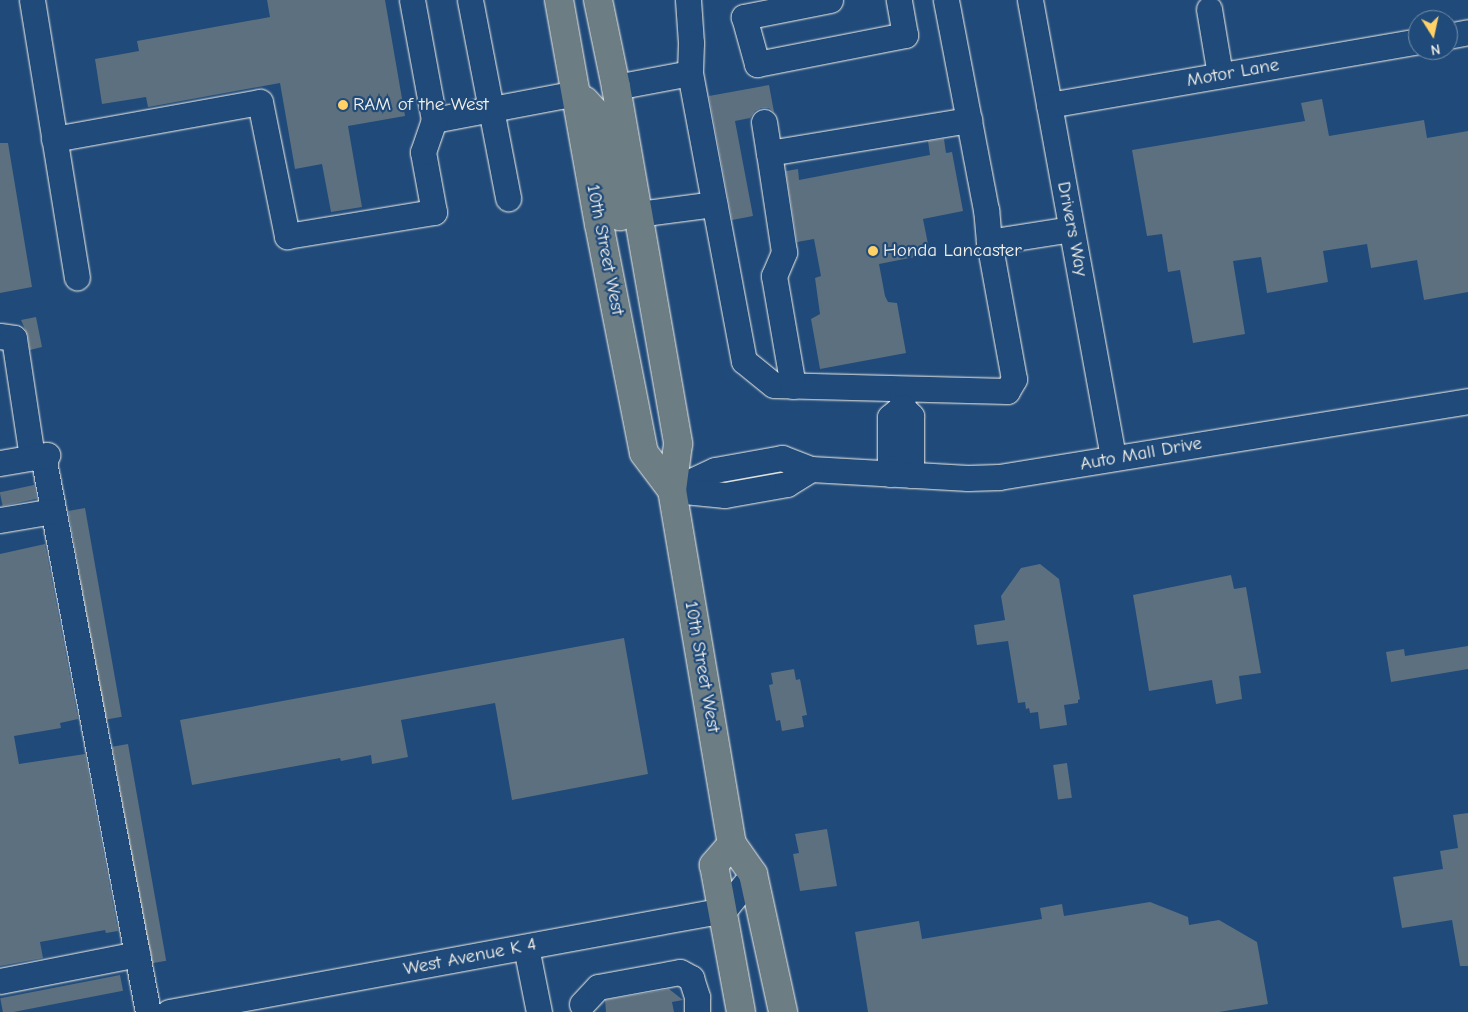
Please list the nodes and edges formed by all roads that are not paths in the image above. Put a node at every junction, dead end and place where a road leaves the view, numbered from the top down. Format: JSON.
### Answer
{"nodes":[{"id":1,"x":32,"y":0,"type":"edge"},
{"id":2,"x":412,"y":0,"type":"edge"},
{"id":3,"x":470,"y":0,"type":"edge"},
{"id":4,"x":559,"y":0,"type":"edge"},
{"id":5,"x":576,"y":0,"type":"edge"},
{"id":6,"x":598,"y":0,"type":"edge"},
{"id":7,"x":688,"y":0,"type":"edge"},
{"id":8,"x":898,"y":0,"type":"edge"},
{"id":9,"x":946,"y":0,"type":"edge"},
{"id":10,"x":1030,"y":0,"type":"edge"},
{"id":11,"x":821,"y":1,"type":"edge"},
{"id":12,"x":1209,"y":9,"type":"dead end"},
{"id":13,"x":1408,"y":43,"type":"edge"},
{"id":14,"x":690,"y":73,"type":"junction"},
{"id":15,"x":1220,"y":75,"type":"junction"},
{"id":16,"x":616,"y":87,"type":"junction"},
{"id":17,"x":577,"y":93,"type":"junction"},
{"id":18,"x":1049,"y":105,"type":"junction"},
{"id":19,"x":490,"y":110,"type":"junction"},
{"id":20,"x":434,"y":120,"type":"junction"},
{"id":21,"x":968,"y":120,"type":"junction"},
{"id":22,"x":764,"y":122,"type":"dead end"},
{"id":23,"x":54,"y":138,"type":"junction"},
{"id":24,"x":769,"y":153,"type":"junction"},
{"id":25,"x":508,"y":198,"type":"dead end"},
{"id":26,"x":714,"y":204,"type":"junction"},
{"id":27,"x":638,"y":214,"type":"junction"},
{"id":28,"x":1072,"y":229,"type":"junction"},
{"id":29,"x":989,"y":242,"type":"junction"},
{"id":30,"x":647,"y":268,"type":"junction"},
{"id":31,"x":77,"y":277,"type":"dead end"},
{"id":32,"x":0,"y":336,"type":"edge"},
{"id":33,"x":793,"y":386,"type":"junction"},
{"id":34,"x":903,"y":398,"type":"junction"},
{"id":35,"x":1468,"y":401,"type":"edge"},
{"id":36,"x":42,"y":456,"type":"junction"},
{"id":37,"x":1113,"y":458,"type":"junction"},
{"id":38,"x":0,"y":463,"type":"edge"},
{"id":39,"x":901,"y":474,"type":"junction"},
{"id":40,"x":672,"y":490,"type":"junction"},
{"id":41,"x":53,"y":511,"type":"junction"},
{"id":42,"x":0,"y":520,"type":"edge"},
{"id":43,"x":732,"y":844,"type":"junction"},
{"id":44,"x":754,"y":874,"type":"junction"},
{"id":45,"x":724,"y":910,"type":"junction"},
{"id":46,"x":526,"y":947,"type":"junction"},
{"id":47,"x":137,"y":954,"type":"junction"},
{"id":48,"x":0,"y":981,"type":"edge"},
{"id":49,"x":582,"y":1004,"type":"dead end"},
{"id":50,"x":148,"y":1012,"type":"edge"},
{"id":51,"x":169,"y":1012,"type":"edge"},
{"id":52,"x":539,"y":1012,"type":"edge"},
{"id":53,"x":697,"y":1012,"type":"edge"},
{"id":54,"x":741,"y":1012,"type":"edge"},
{"id":55,"x":764,"y":1012,"type":"edge"},
{"id":56,"x":783,"y":1012,"type":"edge"}],
"edges":[{"from":1,"to":23,"type":"street"},
{"from":2,"to":20,"type":"street"},
{"from":3,"to":19,"type":"street"},
{"from":4,"to":17,"type":"main road","name":"10th Street West"},
{"from":5,"to":16,"type":"main road"},
{"from":6,"to":16,"type":"main road","name":"10th Street West"},
{"from":7,"to":14,"type":"street"},
{"from":8,"to":11,"type":"street"},
{"from":9,"to":21,"type":"street"},
{"from":10,"to":18,"type":"street","name":"Drivers Way"},
{"from":12,"to":15,"type":"street"},
{"from":13,"to":15,"type":"street","name":"Motor Lane"},
{"from":14,"to":16,"type":"street"},
{"from":14,"to":26,"type":"street"},
{"from":15,"to":18,"type":"street","name":"Motor Lane"},
{"from":16,"to":27,"type":"main road","name":"10th Street West"},
{"from":17,"to":19,"type":"street"},
{"from":17,"to":30,"type":"main road"},
{"from":17,"to":40,"type":"main road","name":"10th Street West"},
{"from":18,"to":28,"type":"street","name":"Drivers Way"},
{"from":19,"to":20,"type":"street"},
{"from":19,"to":25,"type":"street"},
{"from":20,"to":23,"type":"street"},
{"from":21,"to":24,"type":"street"},
{"from":21,"to":29,"type":"street"},
{"from":22,"to":24,"type":"street"},
{"from":23,"to":31,"type":"street"},
{"from":24,"to":33,"type":"street"},
{"from":26,"to":27,"type":"street"},
{"from":26,"to":33,"type":"street"},
{"from":27,"to":30,"type":"main road","name":"10th Street West"},
{"from":28,"to":29,"type":"street"},
{"from":28,"to":37,"type":"street","name":"Drivers Way"},
{"from":29,"to":34,"type":"street"},
{"from":30,"to":40,"type":"main road","name":"10th Street West"},
{"from":32,"to":36,"type":"street"},
{"from":33,"to":34,"type":"street"},
{"from":34,"to":39,"type":"street"},
{"from":35,"to":37,"type":"street","name":"Auto Mall Drive"},
{"from":36,"to":38,"type":"street"},
{"from":36,"to":41,"type":"street"},
{"from":37,"to":39,"type":"street","name":"Auto Mall Drive"},
{"from":39,"to":40,"type":"street","name":"Auto Mall Drive"},
{"from":40,"to":43,"type":"main road","name":"10th Street West"},
{"from":41,"to":42,"type":"street"},
{"from":41,"to":47,"type":"street"},
{"from":43,"to":44,"type":"main road","name":"10th Street West"},
{"from":43,"to":45,"type":"main road"},
{"from":44,"to":45,"type":"street"},
{"from":44,"to":56,"type":"main road","name":"10th Street West"},
{"from":45,"to":46,"type":"street","name":"West Avenue K 4"},
{"from":45,"to":54,"type":"main road"},
{"from":45,"to":55,"type":"main road"},
{"from":46,"to":51,"type":"street","name":"West Avenue K 4"},
{"from":46,"to":52,"type":"street"},
{"from":47,"to":48,"type":"street"},
{"from":47,"to":50,"type":"street"},
{"from":49,"to":53,"type":"street"}]}
